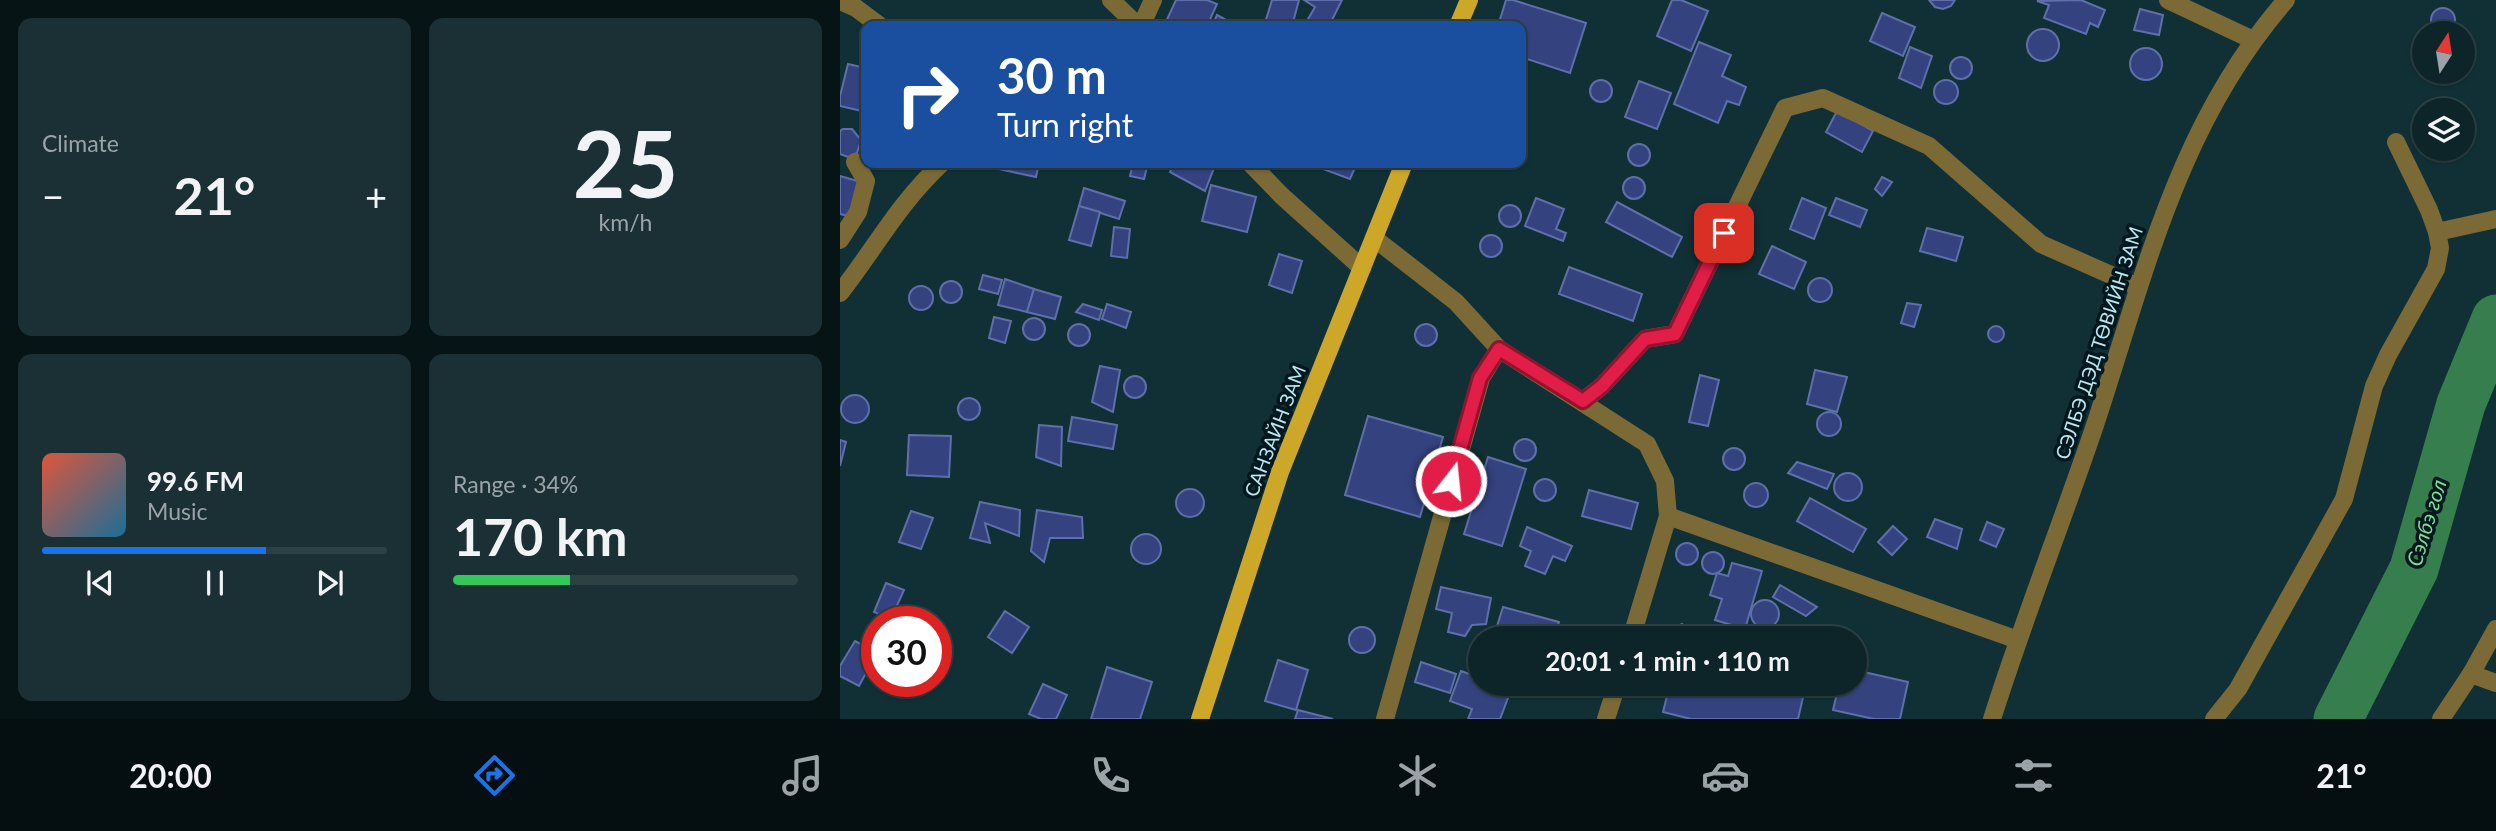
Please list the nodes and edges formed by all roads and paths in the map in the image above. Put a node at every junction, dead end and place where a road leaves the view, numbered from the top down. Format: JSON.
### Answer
{"nodes":[{"id":1,"x":1111,"y":0,"type":"edge"},
{"id":2,"x":1153,"y":0,"type":"edge"},
{"id":3,"x":1469,"y":0,"type":"edge"},
{"id":4,"x":2168,"y":0,"type":"edge"},
{"id":5,"x":2286,"y":0,"type":"edge"},
{"id":6,"x":840,"y":1,"type":"edge"},
{"id":7,"x":873,"y":21,"type":"edge"},
{"id":8,"x":1134,"y":21,"type":"edge"},
{"id":9,"x":1142,"y":21,"type":"edge"},
{"id":10,"x":1460,"y":21,"type":"edge"},
{"id":11,"x":2253,"y":40,"type":"junction"},
{"id":12,"x":2396,"y":142,"type":"dead end"},
{"id":13,"x":855,"y":162,"type":"dead end"},
{"id":14,"x":937,"y":168,"type":"edge"},
{"id":15,"x":1255,"y":168,"type":"edge"},
{"id":16,"x":1402,"y":168,"type":"edge"},
{"id":17,"x":2496,"y":219,"type":"edge"},
{"id":18,"x":2437,"y":232,"type":"junction"},
{"id":19,"x":1374,"y":238,"type":"junction"},
{"id":20,"x":840,"y":240,"type":"edge"},
{"id":21,"x":1362,"y":268,"type":"junction"},
{"id":22,"x":2138,"y":287,"type":"junction"},
{"id":23,"x":840,"y":293,"type":"edge"},
{"id":24,"x":1499,"y":349,"type":"junction"},
{"id":25,"x":1583,"y":401,"type":"junction"},
{"id":26,"x":1668,"y":516,"type":"junction"},
{"id":27,"x":1635,"y":626,"type":"edge"},
{"id":28,"x":2496,"y":629,"type":"edge"},
{"id":29,"x":2018,"y":640,"type":"junction"},
{"id":30,"x":2471,"y":674,"type":"junction"},
{"id":31,"x":2496,"y":683,"type":"edge"},
{"id":32,"x":1613,"y":696,"type":"edge"},
{"id":33,"x":1388,"y":718,"type":"edge"},
{"id":34,"x":1200,"y":719,"type":"edge"},
{"id":35,"x":1606,"y":719,"type":"edge"},
{"id":36,"x":1992,"y":719,"type":"edge"},
{"id":37,"x":2214,"y":719,"type":"edge"},
{"id":38,"x":2441,"y":719,"type":"edge"}],
"edges":[{"from":1,"to":8,"type":"street"},
{"from":2,"to":9,"type":"street"},
{"from":3,"to":10,"type":"main road"},
{"from":4,"to":11,"type":"street"},
{"from":5,"to":11,"type":"street","name":"СЭЛБЭ ДЭД ТӨВИЙН ЗАМ"},
{"from":6,"to":7,"type":"street"},
{"from":11,"to":22,"type":"street","name":"СЭЛБЭ ДЭД ТӨВИЙН ЗАМ"},
{"from":12,"to":18,"type":"street"},
{"from":13,"to":20,"type":"street"},
{"from":14,"to":23,"type":"street"},
{"from":15,"to":21,"type":"street"},
{"from":16,"to":19,"type":"main road","name":"САНЗАЙН ЗАМ"},
{"from":17,"to":18,"type":"street"},
{"from":18,"to":37,"type":"street"},
{"from":19,"to":21,"type":"main road","name":"САНЗАЙН ЗАМ"},
{"from":19,"to":24,"type":"street"},
{"from":21,"to":34,"type":"main road","name":"САНЗАЙН ЗАМ"},
{"from":22,"to":25,"type":"street"},
{"from":22,"to":29,"type":"street","name":"СЭЛБЭ ДЭД ТӨВИЙН ЗАМ"},
{"from":24,"to":25,"type":"street"},
{"from":24,"to":33,"type":"street"},
{"from":25,"to":26,"type":"street"},
{"from":26,"to":27,"type":"street"},
{"from":26,"to":29,"type":"street"},
{"from":28,"to":30,"type":"street"},
{"from":29,"to":36,"type":"street","name":"СЭЛБЭ ДЭД ТӨВИЙН ЗАМ"},
{"from":30,"to":31,"type":"street"},
{"from":30,"to":38,"type":"street"},
{"from":32,"to":35,"type":"street"}]}
